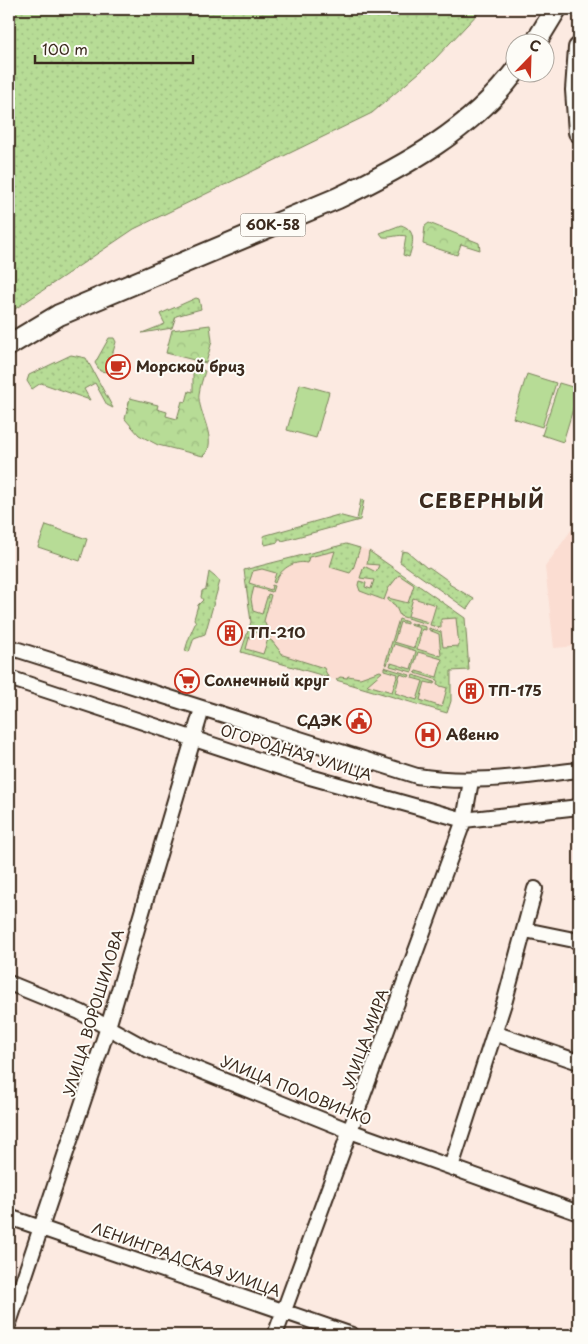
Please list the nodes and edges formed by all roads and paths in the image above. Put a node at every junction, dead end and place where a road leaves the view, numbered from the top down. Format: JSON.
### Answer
{"nodes":[{"id":1,"x":556,"y":9,"type":"edge"},
{"id":2,"x":542,"y":32,"type":"edge"},
{"id":3,"x":579,"y":50,"type":"edge"},
{"id":4,"x":506,"y":81,"type":"edge"},
{"id":5,"x":579,"y":102,"type":"edge"},
{"id":6,"x":579,"y":132,"type":"edge"},
{"id":7,"x":9,"y":345,"type":"edge"},
{"id":8,"x":9,"y":647,"type":"edge"},
{"id":9,"x":9,"y":678,"type":"edge"},
{"id":10,"x":202,"y":709,"type":"junction"},
{"id":11,"x":195,"y":738,"type":"junction"},
{"id":12,"x":579,"y":770,"type":"edge"},
{"id":13,"x":471,"y":781,"type":"junction"},
{"id":14,"x":579,"y":807,"type":"edge"},
{"id":15,"x":464,"y":820,"type":"junction"},
{"id":16,"x":535,"y":889,"type":"dead end"},
{"id":17,"x":525,"y":930,"type":"junction"},
{"id":18,"x":579,"y":941,"type":"edge"},
{"id":19,"x":9,"y":983,"type":"edge"},
{"id":20,"x":108,"y":1027,"type":"junction"},
{"id":21,"x":494,"y":1034,"type":"junction"},
{"id":22,"x":579,"y":1062,"type":"edge"},
{"id":23,"x":350,"y":1131,"type":"junction"},
{"id":24,"x":451,"y":1167,"type":"junction"},
{"id":25,"x":579,"y":1212,"type":"edge"},
{"id":26,"x":9,"y":1217,"type":"edge"},
{"id":27,"x":42,"y":1228,"type":"junction"},
{"id":28,"x":282,"y":1310,"type":"junction"},
{"id":29,"x":9,"y":1323,"type":"edge"},
{"id":30,"x":275,"y":1335,"type":"edge"},
{"id":31,"x":352,"y":1335,"type":"edge"}],
"edges":[{"from":1,"to":2,"type":"highway"},
{"from":3,"to":5,"type":"highway"},
{"from":3,"to":6,"type":"highway"},
{"from":4,"to":7,"type":"highway","number":"60К-58"},
{"from":8,"to":10,"type":"street"},
{"from":9,"to":11,"type":"street","name":"ОГОРОДНАЯ УЛИЦА"},
{"from":10,"to":11,"type":"street","name":"УЛИЦА ВОРОШИЛОВА"},
{"from":10,"to":13,"type":"street"},
{"from":11,"to":15,"type":"street","name":"ОГОРОДНАЯ УЛИЦА"},
{"from":11,"to":20,"type":"street","name":"УЛИЦА ВОРОШИЛОВА"},
{"from":12,"to":13,"type":"street"},
{"from":13,"to":15,"type":"street","name":"УЛИЦА МИРА"},
{"from":14,"to":15,"type":"street","name":"ОГОРОДНАЯ УЛИЦА"},
{"from":15,"to":23,"type":"street","name":"УЛИЦА МИРА"},
{"from":16,"to":17,"type":"street"},
{"from":17,"to":18,"type":"street"},
{"from":17,"to":21,"type":"street"},
{"from":19,"to":20,"type":"street","name":"УЛИЦА ПОЛОВИНКО"},
{"from":20,"to":23,"type":"street","name":"УЛИЦА ПОЛОВИНКО"},
{"from":20,"to":27,"type":"street","name":"УЛИЦА ВОРОШИЛОВА"},
{"from":21,"to":22,"type":"street"},
{"from":21,"to":24,"type":"street"},
{"from":23,"to":24,"type":"street","name":"УЛИЦА ПОЛОВИНКО"},
{"from":23,"to":28,"type":"street","name":"УЛИЦА МИРА"},
{"from":24,"to":25,"type":"street","name":"УЛИЦА ПОЛОВИНКО"},
{"from":26,"to":27,"type":"street","name":"ЛЕНИНГРАДСКАЯ УЛИЦА"},
{"from":27,"to":28,"type":"street","name":"ЛЕНИНГРАДСКАЯ УЛИЦА"},
{"from":27,"to":29,"type":"street","name":"УЛИЦА ВОРОШИЛОВА"},
{"from":28,"to":30,"type":"street","name":"УЛИЦА МИРА"},
{"from":28,"to":31,"type":"street","name":"ЛЕНИНГРАДСКАЯ УЛИЦА"}]}
